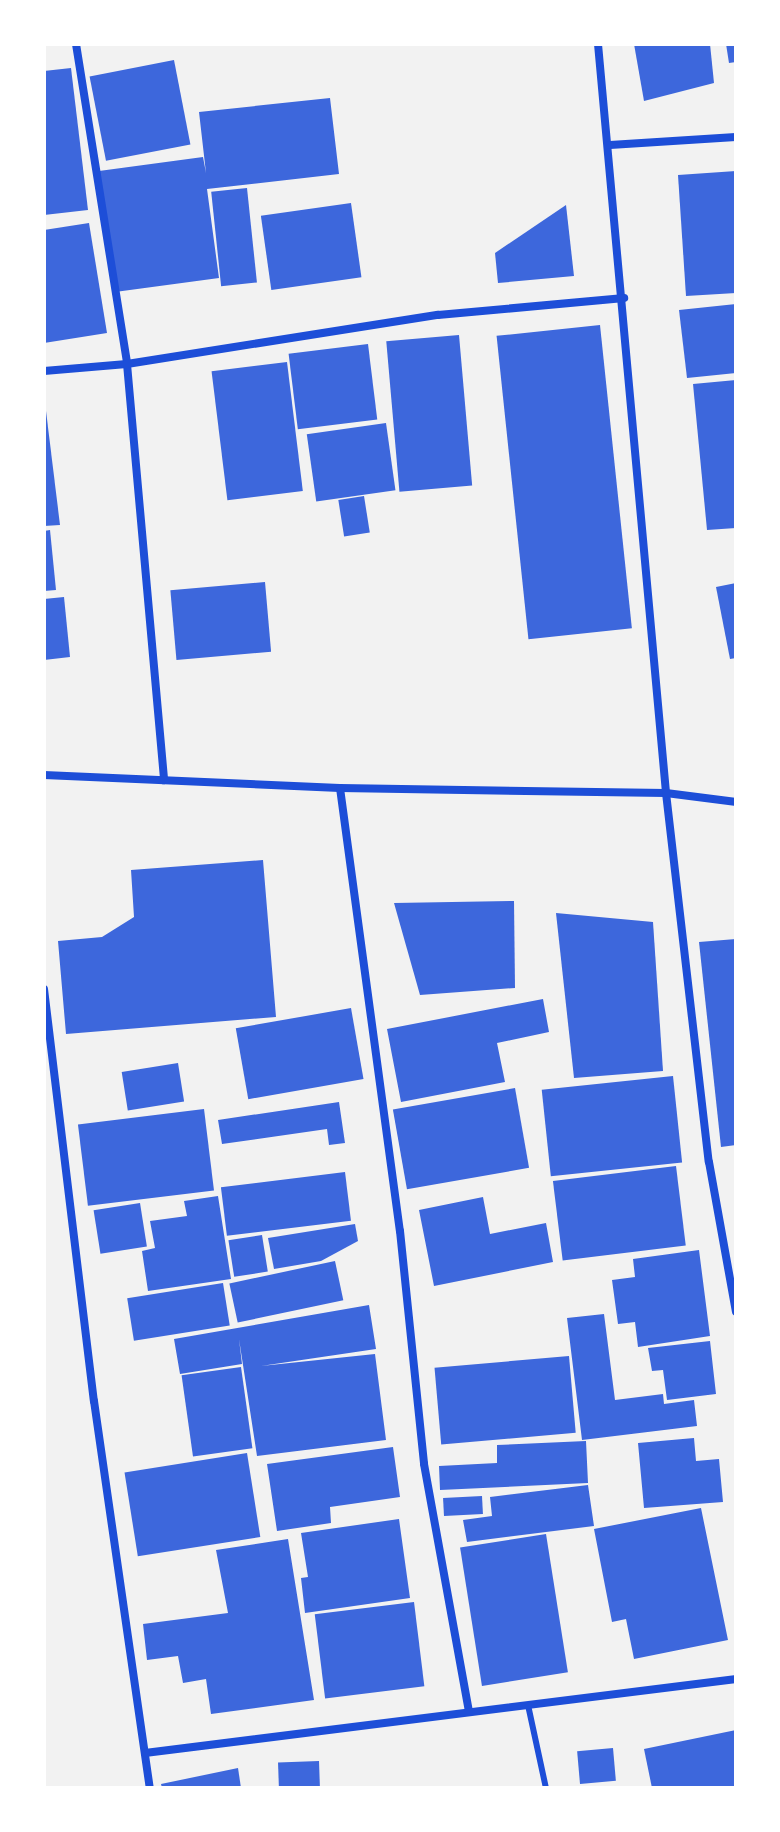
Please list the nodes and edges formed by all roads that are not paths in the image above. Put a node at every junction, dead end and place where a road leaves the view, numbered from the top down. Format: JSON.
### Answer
{"nodes":[{"id":1,"x":76,"y":44,"type":"edge"},
{"id":2,"x":598,"y":44,"type":"edge"},
{"id":3,"x":736,"y":137,"type":"edge"},
{"id":4,"x":610,"y":145,"type":"junction"},
{"id":5,"x":624,"y":298,"type":"junction"},
{"id":6,"x":127,"y":364,"type":"junction"},
{"id":7,"x":44,"y":371,"type":"edge"},
{"id":8,"x":44,"y":775,"type":"edge"},
{"id":9,"x":164,"y":780,"type":"junction"},
{"id":10,"x":340,"y":788,"type":"junction"},
{"id":11,"x":666,"y":793,"type":"junction"},
{"id":12,"x":736,"y":802,"type":"edge"},
{"id":13,"x":44,"y":989,"type":"edge"},
{"id":14,"x":736,"y":1312,"type":"edge"},
{"id":15,"x":736,"y":1679,"type":"edge"},
{"id":16,"x":528,"y":1705,"type":"junction"},
{"id":17,"x":469,"y":1712,"type":"junction"},
{"id":18,"x":145,"y":1753,"type":"junction"},
{"id":19,"x":150,"y":1788,"type":"edge"},
{"id":20,"x":546,"y":1788,"type":"edge"}],
"edges":[{"from":1,"to":6,"type":"street"},
{"from":2,"to":4,"type":"street"},
{"from":3,"to":4,"type":"street"},
{"from":4,"to":5,"type":"street"},
{"from":5,"to":6,"type":"street"},
{"from":5,"to":11,"type":"street"},
{"from":6,"to":7,"type":"street"},
{"from":6,"to":9,"type":"street"},
{"from":8,"to":9,"type":"street"},
{"from":9,"to":10,"type":"street"},
{"from":10,"to":11,"type":"street"},
{"from":10,"to":17,"type":"street"},
{"from":11,"to":12,"type":"street"},
{"from":11,"to":14,"type":"street"},
{"from":13,"to":18,"type":"street"},
{"from":15,"to":16,"type":"street"},
{"from":16,"to":17,"type":"street"},
{"from":16,"to":20,"type":"lane"},
{"from":17,"to":18,"type":"street"},
{"from":18,"to":19,"type":"street"}]}
